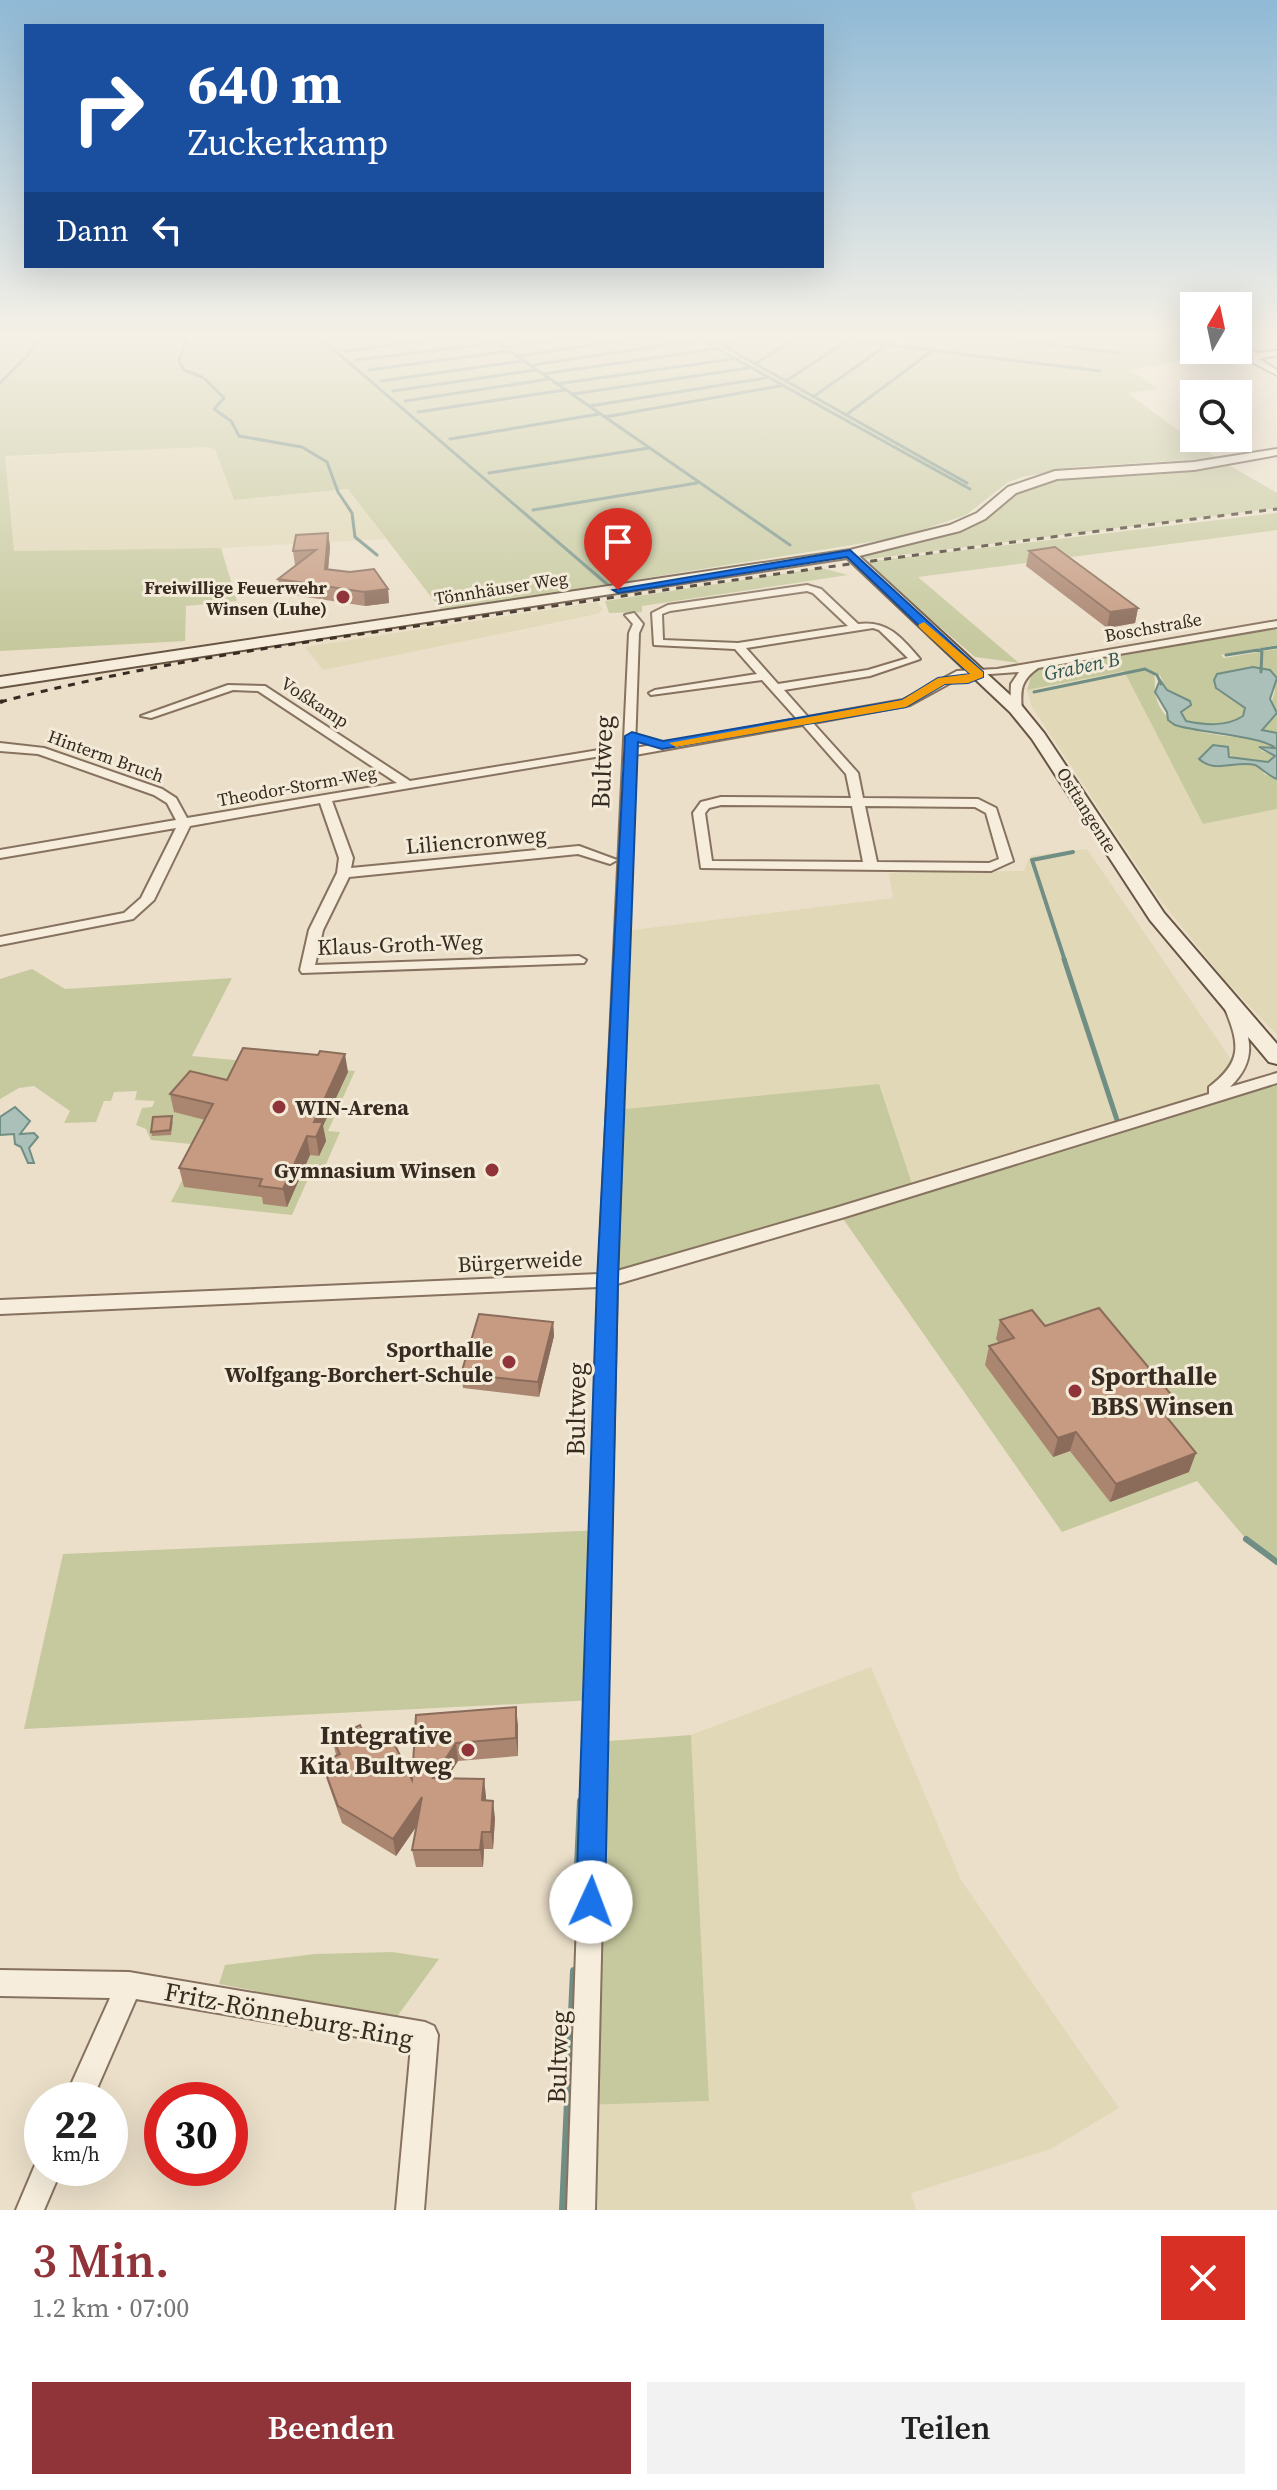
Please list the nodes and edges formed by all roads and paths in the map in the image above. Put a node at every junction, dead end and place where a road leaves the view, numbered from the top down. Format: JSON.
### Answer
{"nodes":[{"id":1,"x":1277,"y":452,"type":"edge"},
{"id":2,"x":844,"y":555,"type":"junction"},
{"id":3,"x":630,"y":615,"type":"dead end"},
{"id":4,"x":1277,"y":624,"type":"edge"},
{"id":5,"x":855,"y":627,"type":"junction"},
{"id":6,"x":738,"y":646,"type":"junction"},
{"id":7,"x":1034,"y":666,"type":"junction"},
{"id":8,"x":979,"y":675,"type":"junction"},
{"id":9,"x":765,"y":676,"type":"junction"},
{"id":10,"x":0,"y":682,"type":"edge"},
{"id":11,"x":776,"y":688,"type":"junction"},
{"id":12,"x":655,"y":693,"type":"dead end"},
{"id":13,"x":1016,"y":709,"type":"junction"},
{"id":14,"x":147,"y":716,"type":"dead end"},
{"id":15,"x":805,"y":719,"type":"junction"},
{"id":16,"x":631,"y":744,"type":"junction"},
{"id":17,"x":0,"y":747,"type":"edge"},
{"id":18,"x":601,"y":752,"type":"dead end"},
{"id":19,"x":408,"y":785,"type":"junction"},
{"id":20,"x":325,"y":799,"type":"junction"},
{"id":21,"x":859,"y":802,"type":"junction"},
{"id":22,"x":184,"y":824,"type":"junction"},
{"id":23,"x":0,"y":854,"type":"edge"},
{"id":24,"x":610,"y":860,"type":"dead end"},
{"id":25,"x":871,"y":867,"type":"junction"},
{"id":26,"x":344,"y":873,"type":"junction"},
{"id":27,"x":0,"y":941,"type":"edge"},
{"id":28,"x":579,"y":960,"type":"dead end"},
{"id":29,"x":1232,"y":1008,"type":"junction"},
{"id":30,"x":1277,"y":1057,"type":"edge"},
{"id":31,"x":1277,"y":1078,"type":"edge"},
{"id":32,"x":1207,"y":1097,"type":"junction"},
{"id":33,"x":608,"y":1280,"type":"junction"},
{"id":34,"x":0,"y":1307,"type":"edge"},
{"id":35,"x":0,"y":1983,"type":"edge"},
{"id":36,"x":129,"y":1985,"type":"junction"},
{"id":37,"x":86,"y":2082,"type":"edge"},
{"id":38,"x":40,"y":2186,"type":"edge"},
{"id":39,"x":30,"y":2210,"type":"edge"},
{"id":40,"x":410,"y":2210,"type":"edge"},
{"id":41,"x":581,"y":2210,"type":"edge"}],
"edges":[{"from":1,"to":2,"type":"main road","name":"Tönnhäuser Weg"},
{"from":2,"to":8,"type":"main road","name":"Osttangente"},
{"from":2,"to":10,"type":"main road","name":"Tönnhäuser Weg"},
{"from":3,"to":16,"type":"street","name":"Bultweg"},
{"from":4,"to":7,"type":"street","name":"Boschstraße"},
{"from":5,"to":6,"type":"street"},
{"from":5,"to":6,"type":"street"},
{"from":5,"to":11,"type":"street"},
{"from":6,"to":9,"type":"street"},
{"from":7,"to":8,"type":"street","name":"Boschstraße"},
{"from":7,"to":13,"type":"street"},
{"from":8,"to":13,"type":"main road","name":"Osttangente"},
{"from":8,"to":15,"type":"street","name":"Boschstraße"},
{"from":9,"to":11,"type":"street"},
{"from":9,"to":12,"type":"street"},
{"from":11,"to":15,"type":"street"},
{"from":13,"to":29,"type":"main road","name":"Osttangente"},
{"from":14,"to":19,"type":"street","name":"Voßkamp"},
{"from":15,"to":16,"type":"street"},
{"from":15,"to":21,"type":"street"},
{"from":16,"to":33,"type":"street","name":"Bultweg"},
{"from":17,"to":22,"type":"street","name":"Hinterm Bruch"},
{"from":18,"to":19,"type":"street","name":"Theodor-Storm-Weg"},
{"from":19,"to":20,"type":"street","name":"Theodor-Storm-Weg"},
{"from":20,"to":22,"type":"street","name":"Theodor-Storm-Weg"},
{"from":20,"to":26,"type":"street"},
{"from":21,"to":25,"type":"street"},
{"from":21,"to":25,"type":"street"},
{"from":21,"to":25,"type":"street"},
{"from":22,"to":23,"type":"street","name":"Theodor-Storm-Weg"},
{"from":22,"to":27,"type":"street"},
{"from":24,"to":26,"type":"street","name":"Liliencronweg"},
{"from":26,"to":28,"type":"street","name":"Klaus-Groth-Weg"},
{"from":29,"to":30,"type":"main road","name":"Osttangente"},
{"from":29,"to":32,"type":"street","name":"Bürgerweide"},
{"from":31,"to":32,"type":"street","name":"Bürgerweide"},
{"from":32,"to":33,"type":"street","name":"Bürgerweide"},
{"from":33,"to":34,"type":"street","name":"Bürgerweide"},
{"from":33,"to":41,"type":"street","name":"Bultweg"},
{"from":35,"to":36,"type":"street","name":"Fritz-Rönneburg-Ring"},
{"from":36,"to":37,"type":"street"},
{"from":36,"to":40,"type":"street","name":"Fritz-Rönneburg-Ring"},
{"from":38,"to":39,"type":"street"}]}
